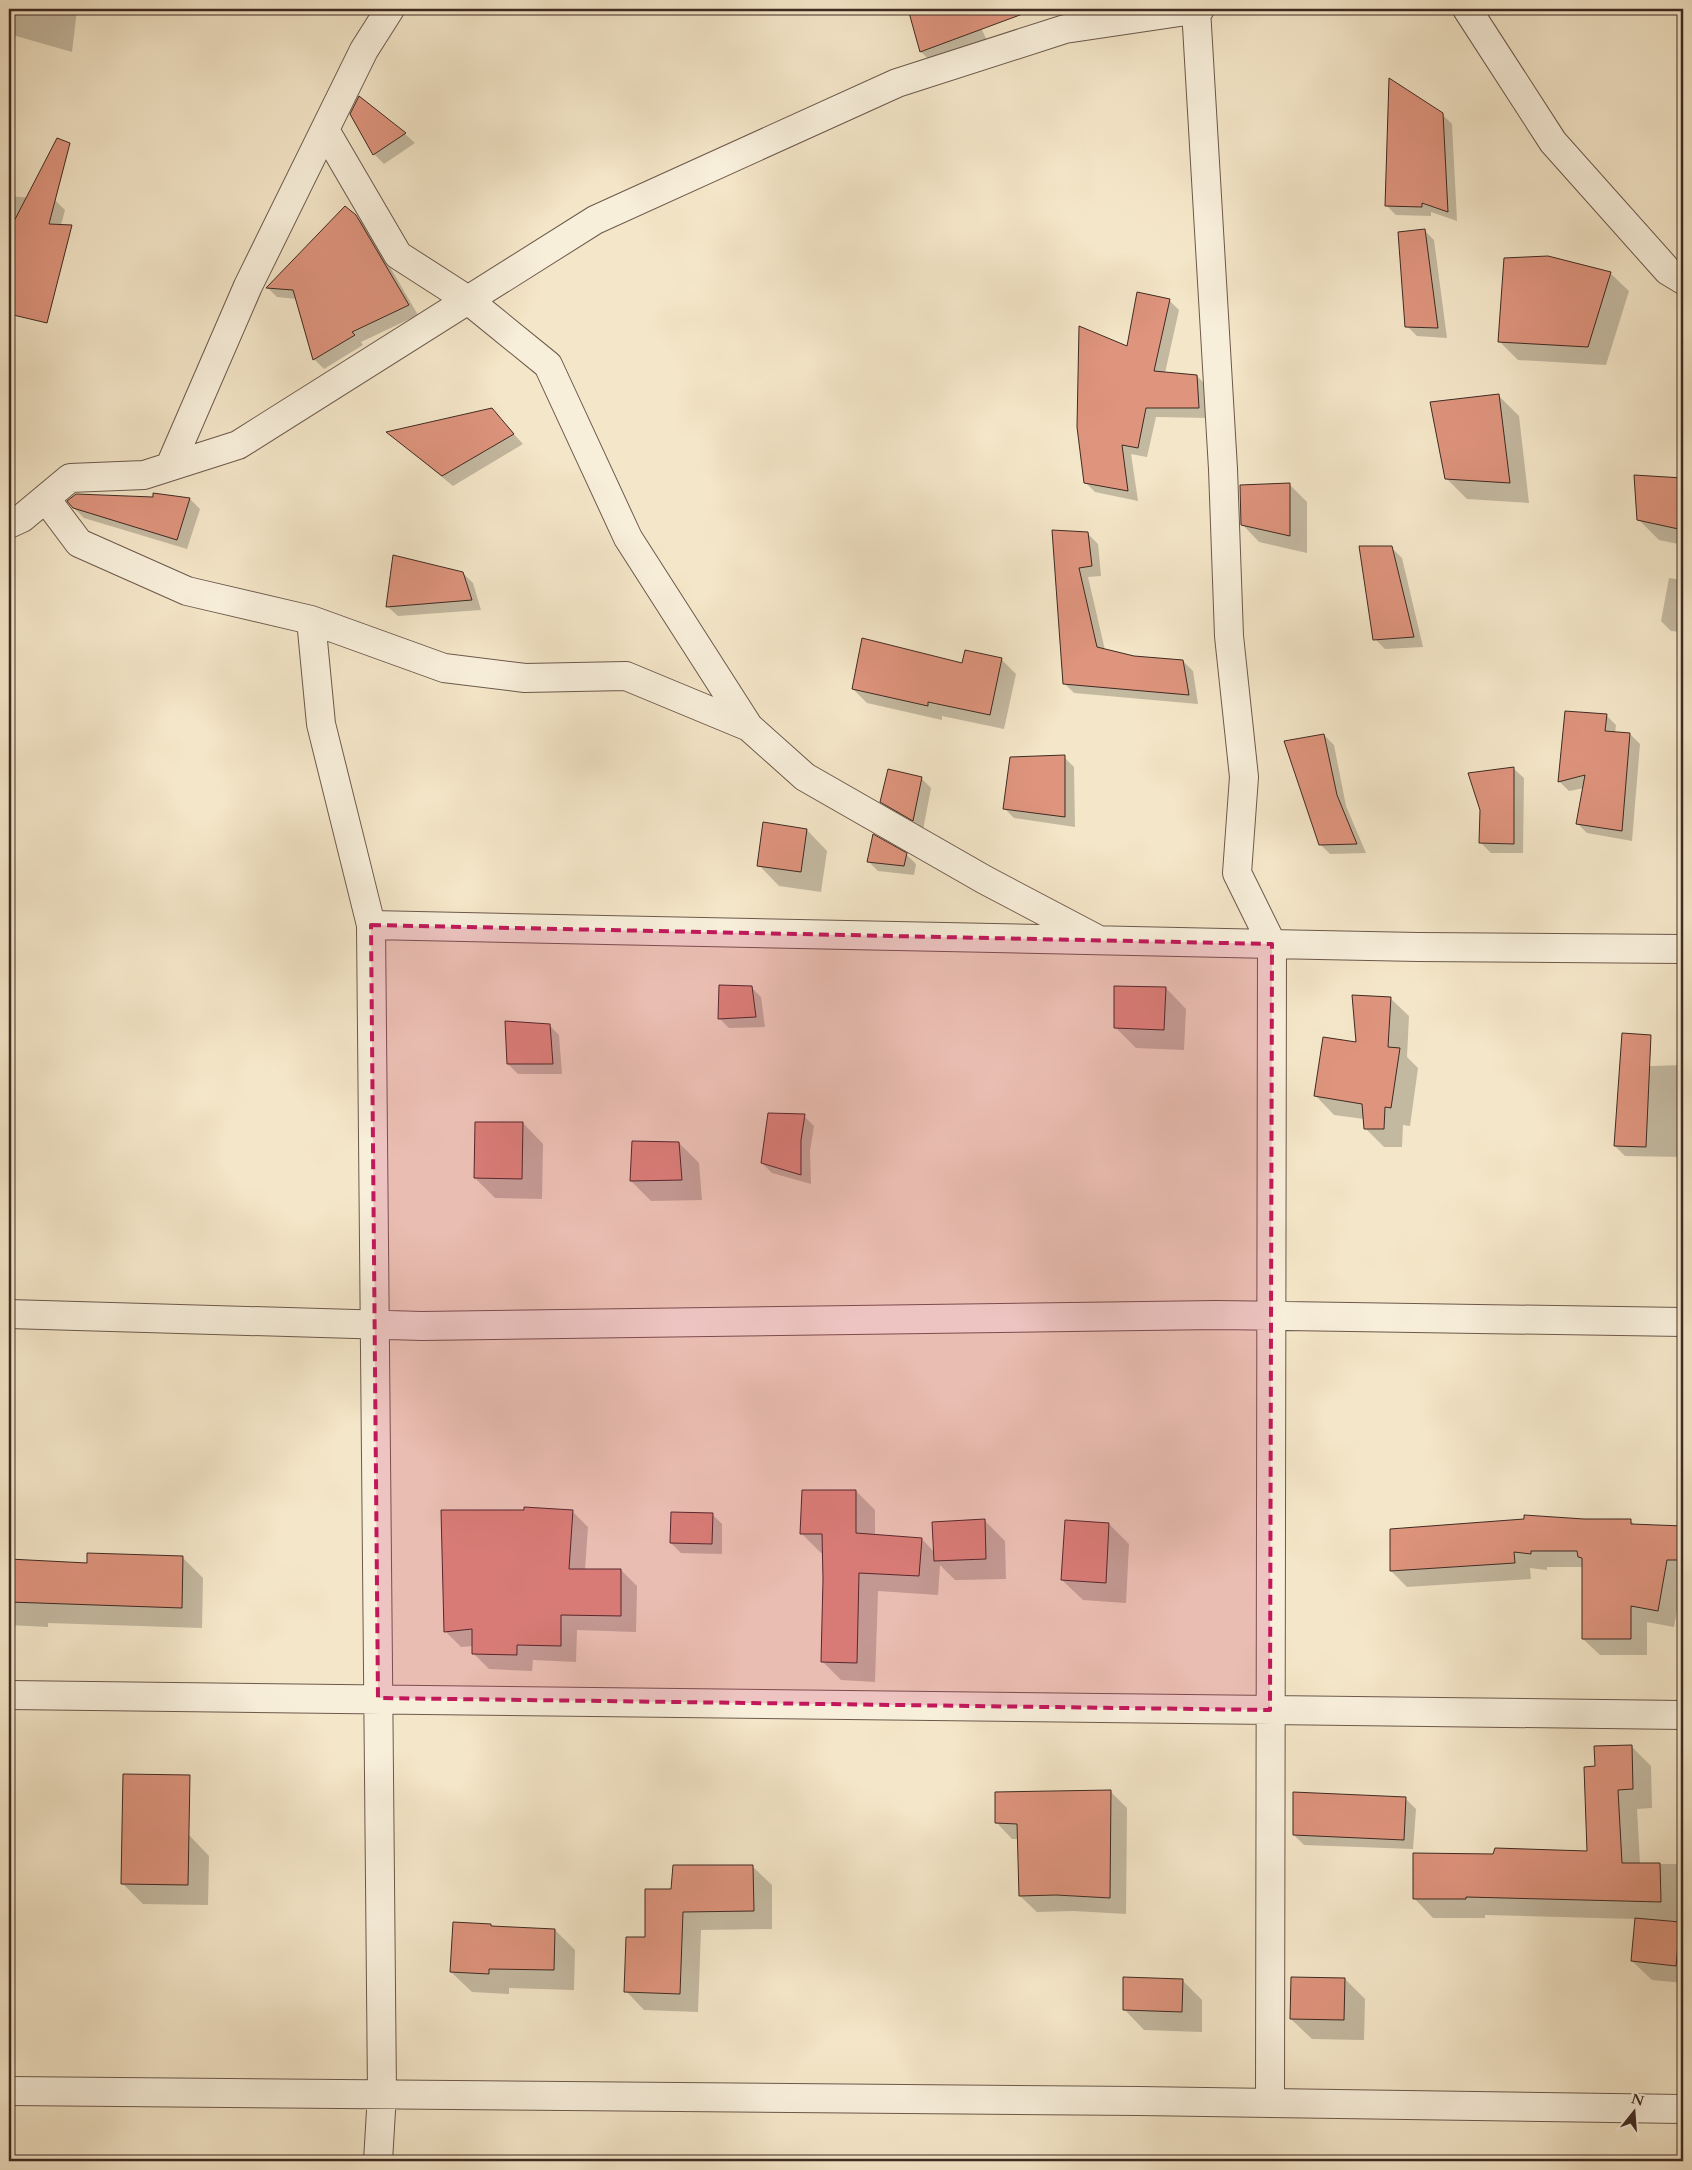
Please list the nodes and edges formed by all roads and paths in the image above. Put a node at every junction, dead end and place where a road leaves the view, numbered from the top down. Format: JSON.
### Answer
{"nodes":[{"id":1,"x":390,"y":9,"type":"edge"},
{"id":2,"x":1196,"y":9,"type":"edge"},
{"id":3,"x":1200,"y":9,"type":"edge"},
{"id":4,"x":1467,"y":9,"type":"edge"},
{"id":5,"x":324,"y":130,"type":"junction"},
{"id":6,"x":1676,"y":276,"type":"edge"},
{"id":7,"x":1683,"y":295,"type":"edge"},
{"id":8,"x":468,"y":300,"type":"junction"},
{"id":9,"x":170,"y":466,"type":"junction"},
{"id":10,"x":46,"y":499,"type":"junction"},
{"id":11,"x":9,"y":524,"type":"edge"},
{"id":12,"x":311,"y":620,"type":"junction"},
{"id":13,"x":749,"y":727,"type":"junction"},
{"id":14,"x":371,"y":925,"type":"junction"},
{"id":15,"x":1098,"y":940,"type":"junction"},
{"id":16,"x":1272,"y":944,"type":"junction"},
{"id":17,"x":1683,"y":949,"type":"edge"},
{"id":18,"x":9,"y":1314,"type":"edge"},
{"id":19,"x":1271,"y":1316,"type":"junction"},
{"id":20,"x":1683,"y":1322,"type":"edge"},
{"id":21,"x":374,"y":1325,"type":"junction"},
{"id":22,"x":9,"y":1695,"type":"edge"},
{"id":23,"x":378,"y":1698,"type":"junction"},
{"id":24,"x":1270,"y":1710,"type":"junction"},
{"id":25,"x":1683,"y":1715,"type":"edge"},
{"id":26,"x":9,"y":2091,"type":"edge"},
{"id":27,"x":382,"y":2094,"type":"junction"},
{"id":28,"x":1270,"y":2102,"type":"junction"},
{"id":29,"x":1683,"y":2109,"type":"edge"},
{"id":30,"x":378,"y":2161,"type":"edge"}],
"edges":[{"from":1,"to":5,"type":"street"},
{"from":2,"to":3,"type":"street"},
{"from":2,"to":8,"type":"street"},
{"from":2,"to":16,"type":"street"},
{"from":4,"to":6,"type":"street"},
{"from":5,"to":8,"type":"street"},
{"from":5,"to":9,"type":"street"},
{"from":6,"to":7,"type":"street"},
{"from":8,"to":9,"type":"street"},
{"from":8,"to":13,"type":"street"},
{"from":9,"to":10,"type":"street"},
{"from":10,"to":11,"type":"street"},
{"from":10,"to":12,"type":"street"},
{"from":12,"to":13,"type":"street"},
{"from":12,"to":14,"type":"street"},
{"from":13,"to":15,"type":"street"},
{"from":14,"to":15,"type":"street"},
{"from":14,"to":21,"type":"street"},
{"from":15,"to":16,"type":"street"},
{"from":16,"to":17,"type":"street"},
{"from":16,"to":19,"type":"street"},
{"from":18,"to":21,"type":"street"},
{"from":19,"to":20,"type":"street"},
{"from":19,"to":21,"type":"street"},
{"from":19,"to":24,"type":"street"},
{"from":21,"to":23,"type":"street"},
{"from":22,"to":23,"type":"street"},
{"from":23,"to":24,"type":"street"},
{"from":23,"to":27,"type":"street"},
{"from":24,"to":25,"type":"street"},
{"from":24,"to":28,"type":"street"},
{"from":26,"to":27,"type":"street"},
{"from":27,"to":28,"type":"street"},
{"from":27,"to":30,"type":"street"},
{"from":28,"to":29,"type":"street"}]}
